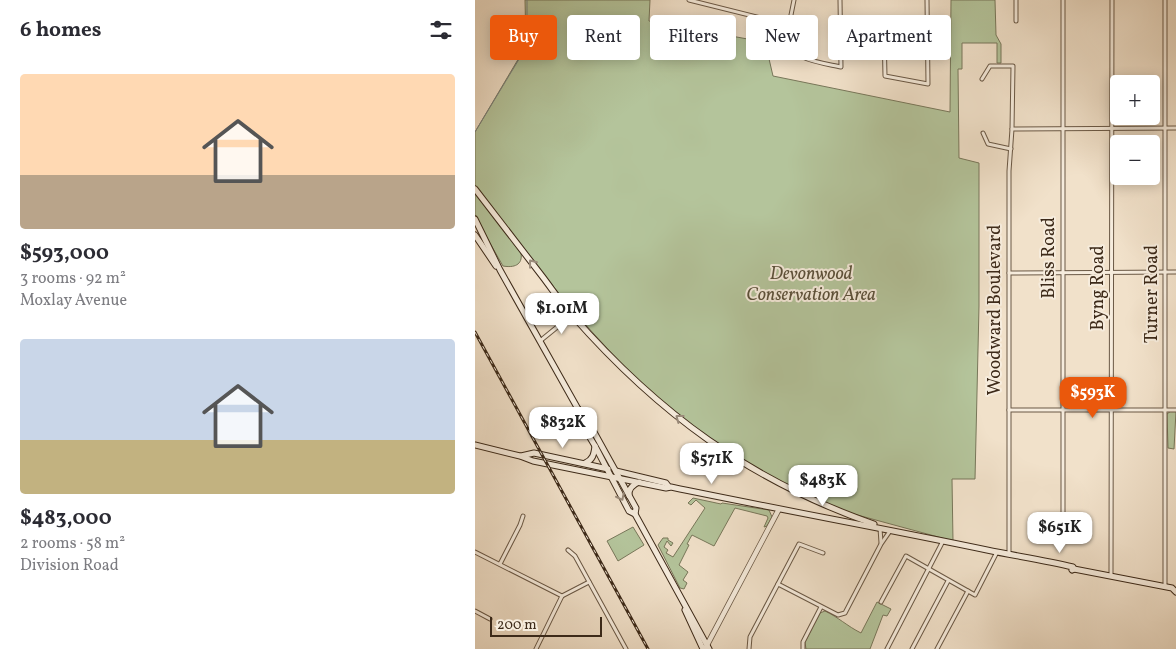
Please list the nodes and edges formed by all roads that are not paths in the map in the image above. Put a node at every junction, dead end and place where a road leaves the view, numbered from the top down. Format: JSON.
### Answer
{"nodes":[{"id":1,"x":689,"y":0,"type":"edge"},
{"id":2,"x":794,"y":0,"type":"edge"},
{"id":3,"x":840,"y":0,"type":"edge"},
{"id":4,"x":927,"y":0,"type":"edge"},
{"id":5,"x":1016,"y":0,"type":"edge"},
{"id":6,"x":1063,"y":0,"type":"edge"},
{"id":7,"x":1111,"y":0,"type":"edge"},
{"id":8,"x":1165,"y":0,"type":"edge"},
{"id":9,"x":749,"y":15,"type":"edge"},
{"id":10,"x":791,"y":15,"type":"edge"},
{"id":11,"x":927,"y":15,"type":"edge"},
{"id":12,"x":1016,"y":21,"type":"dead end"},
{"id":13,"x":927,"y":31,"type":"joint"},
{"id":14,"x":808,"y":60,"type":"edge"},
{"id":15,"x":982,"y":80,"type":"dead end"},
{"id":16,"x":1063,"y":128,"type":"junction"},
{"id":17,"x":1111,"y":128,"type":"junction"},
{"id":18,"x":1165,"y":128,"type":"junction"},
{"id":19,"x":1176,"y":128,"type":"edge"},
{"id":20,"x":1012,"y":129,"type":"junction"},
{"id":21,"x":983,"y":133,"type":"dead end"},
{"id":22,"x":1011,"y":149,"type":"junction"},
{"id":23,"x":475,"y":189,"type":"edge"},
{"id":24,"x":476,"y":222,"type":"edge"},
{"id":25,"x":475,"y":236,"type":"edge"},
{"id":26,"x":500,"y":270,"type":"junction"},
{"id":27,"x":1063,"y":272,"type":"junction"},
{"id":28,"x":1111,"y":272,"type":"junction"},
{"id":29,"x":1165,"y":272,"type":"junction"},
{"id":30,"x":1176,"y":272,"type":"edge"},
{"id":31,"x":1009,"y":273,"type":"junction"},
{"id":32,"x":572,"y":315,"type":"junction"},
{"id":33,"x":540,"y":341,"type":"junction"},
{"id":34,"x":578,"y":409,"type":"junction"},
{"id":35,"x":1009,"y":410,"type":"junction"},
{"id":36,"x":1063,"y":410,"type":"junction"},
{"id":37,"x":1111,"y":410,"type":"junction"},
{"id":38,"x":1166,"y":410,"type":"junction"},
{"id":39,"x":1176,"y":410,"type":"edge"},
{"id":40,"x":475,"y":445,"type":"edge"},
{"id":41,"x":595,"y":446,"type":"junction"},
{"id":42,"x":520,"y":456,"type":"junction"},
{"id":43,"x":583,"y":464,"type":"junction"},
{"id":44,"x":607,"y":469,"type":"junction"},
{"id":45,"x":617,"y":471,"type":"junction"},
{"id":46,"x":611,"y":476,"type":"junction"},
{"id":47,"x":620,"y":478,"type":"junction"},
{"id":48,"x":639,"y":482,"type":"junction"},
{"id":49,"x":669,"y":487,"type":"junction"},
{"id":50,"x":629,"y":497,"type":"junction"},
{"id":51,"x":779,"y":509,"type":"junction"},
{"id":52,"x":635,"y":514,"type":"junction"},
{"id":53,"x":523,"y":516,"type":"dead end"},
{"id":54,"x":1063,"y":516,"type":"dead end"},
{"id":55,"x":880,"y":528,"type":"junction"},
{"id":56,"x":891,"y":530,"type":"junction"},
{"id":57,"x":943,"y":540,"type":"junction"},
{"id":58,"x":881,"y":544,"type":"junction"},
{"id":59,"x":568,"y":550,"type":"dead end"},
{"id":60,"x":475,"y":552,"type":"edge"},
{"id":61,"x":823,"y":552,"type":"dead end"},
{"id":62,"x":997,"y":552,"type":"junction"},
{"id":63,"x":1009,"y":554,"type":"junction"},
{"id":64,"x":500,"y":564,"type":"junction"},
{"id":65,"x":928,"y":569,"type":"junction"},
{"id":66,"x":1111,"y":576,"type":"junction"},
{"id":67,"x":949,"y":580,"type":"junction"},
{"id":68,"x":589,"y":582,"type":"junction"},
{"id":69,"x":778,"y":584,"type":"junction"},
{"id":70,"x":1165,"y":587,"type":"junction"},
{"id":71,"x":1175,"y":589,"type":"edge"},
{"id":72,"x":968,"y":591,"type":"junction"},
{"id":73,"x":562,"y":596,"type":"junction"},
{"id":74,"x":881,"y":602,"type":"dead end"},
{"id":75,"x":821,"y":606,"type":"junction"},
{"id":76,"x":475,"y":611,"type":"edge"},
{"id":77,"x":490,"y":619,"type":"dead end"},
{"id":78,"x":706,"y":648,"type":"edge"},
{"id":79,"x":536,"y":649,"type":"edge"},
{"id":80,"x":626,"y":649,"type":"edge"},
{"id":81,"x":749,"y":649,"type":"edge"},
{"id":82,"x":803,"y":649,"type":"edge"},
{"id":83,"x":887,"y":649,"type":"edge"},
{"id":84,"x":912,"y":649,"type":"edge"},
{"id":85,"x":937,"y":649,"type":"edge"}],
"edges":[{"from":1,"to":9,"type":"street"},
{"from":2,"to":10,"type":"street"},
{"from":3,"to":14,"type":"street"},
{"from":4,"to":11,"type":"street"},
{"from":5,"to":12,"type":"street"},
{"from":6,"to":16,"type":"street","name":"Bliss Road"},
{"from":7,"to":17,"type":"street","name":"Byng Road"},
{"from":8,"to":18,"type":"street","name":"Turner Road"},
{"from":13,"to":13,"type":"street"},
{"from":15,"to":20,"type":"street","name":"Woodward Boulevard"},
{"from":16,"to":17,"type":"street"},
{"from":16,"to":20,"type":"street"},
{"from":16,"to":27,"type":"street","name":"Bliss Road"},
{"from":17,"to":18,"type":"street"},
{"from":17,"to":28,"type":"street","name":"Byng Road"},
{"from":18,"to":19,"type":"street"},
{"from":18,"to":29,"type":"street","name":"Turner Road"},
{"from":20,"to":22,"type":"street","name":"Woodward Boulevard"},
{"from":21,"to":22,"type":"street"},
{"from":22,"to":31,"type":"street","name":"Woodward Boulevard"},
{"from":32,"to":23,"type":"main road","one_way":true},
{"from":24,"to":26,"type":"main road"},
{"from":25,"to":26,"type":"main road"},
{"from":26,"to":33,"type":"main road"},
{"from":27,"to":28,"type":"street"},
{"from":27,"to":31,"type":"street"},
{"from":27,"to":36,"type":"street","name":"Bliss Road"},
{"from":28,"to":29,"type":"street"},
{"from":28,"to":37,"type":"street","name":"Byng Road"},
{"from":29,"to":30,"type":"street"},
{"from":29,"to":38,"type":"street","name":"Turner Road"},
{"from":31,"to":35,"type":"street","name":"Woodward Boulevard"},
{"from":32,"to":33,"type":"street"},
{"from":56,"to":32,"type":"main road","one_way":true},
{"from":33,"to":34,"type":"main road"},
{"from":34,"to":41,"type":"main road"},
{"from":34,"to":45,"type":"main road"},
{"from":35,"to":36,"type":"street"},
{"from":35,"to":63,"type":"street","name":"Woodward Boulevard"},
{"from":36,"to":37,"type":"street"},
{"from":36,"to":54,"type":"street","name":"Bliss Road"},
{"from":37,"to":38,"type":"street"},
{"from":37,"to":66,"type":"street","name":"Byng Road"},
{"from":38,"to":39,"type":"street"},
{"from":38,"to":70,"type":"street","name":"Turner Road"},
{"from":40,"to":42,"type":"main road"},
{"from":41,"to":43,"type":"main road"},
{"from":41,"to":44,"type":"main road"},
{"from":42,"to":43,"type":"main road"},
{"from":42,"to":46,"type":"main road"},
{"from":43,"to":44,"type":"main road"},
{"from":44,"to":45,"type":"main road"},
{"from":44,"to":46,"type":"main road"},
{"from":45,"to":47,"type":"main road"},
{"from":45,"to":49,"type":"main road"},
{"from":46,"to":47,"type":"main road"},
{"from":46,"to":52,"type":"main road","one_way":true},
{"from":47,"to":48,"type":"main road"},
{"from":47,"to":50,"type":"main road"},
{"from":48,"to":49,"type":"main road"},
{"from":48,"to":50,"type":"main road"},
{"from":49,"to":51,"type":"main road"},
{"from":50,"to":52,"type":"main road"},
{"from":51,"to":55,"type":"main road"},
{"from":51,"to":78,"type":"street"},
{"from":52,"to":78,"type":"main road"},
{"from":53,"to":64,"type":"street"},
{"from":55,"to":56,"type":"main road"},
{"from":55,"to":58,"type":"street"},
{"from":56,"to":57,"type":"main road"},
{"from":56,"to":58,"type":"street"},
{"from":57,"to":62,"type":"main road"},
{"from":57,"to":65,"type":"street"},
{"from":58,"to":75,"type":"street"},
{"from":59,"to":68,"type":"street"},
{"from":60,"to":64,"type":"street"},
{"from":61,"to":69,"type":"street"},
{"from":62,"to":63,"type":"main road"},
{"from":62,"to":72,"type":"street"},
{"from":63,"to":66,"type":"main road"},
{"from":64,"to":73,"type":"street"},
{"from":65,"to":67,"type":"street"},
{"from":65,"to":74,"type":"street"},
{"from":65,"to":83,"type":"street"},
{"from":66,"to":70,"type":"main road"},
{"from":67,"to":72,"type":"street"},
{"from":67,"to":84,"type":"street"},
{"from":68,"to":73,"type":"street"},
{"from":68,"to":80,"type":"street"},
{"from":69,"to":75,"type":"street"},
{"from":69,"to":81,"type":"street"},
{"from":70,"to":71,"type":"main road"},
{"from":72,"to":85,"type":"street"},
{"from":73,"to":79,"type":"street"},
{"from":75,"to":82,"type":"street"},
{"from":76,"to":77,"type":"street"}]}
